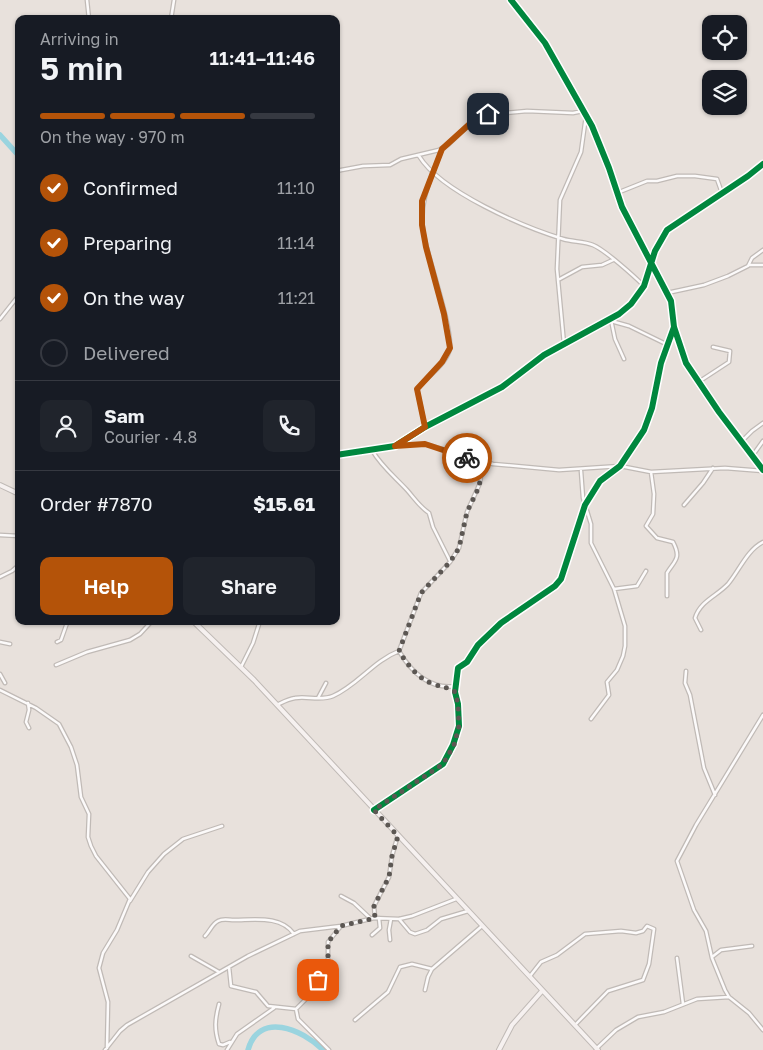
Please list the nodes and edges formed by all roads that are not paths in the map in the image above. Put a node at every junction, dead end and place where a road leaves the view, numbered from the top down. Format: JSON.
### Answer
{"nodes":[{"id":1,"x":87,"y":0,"type":"edge"},
{"id":2,"x":174,"y":0,"type":"edge"},
{"id":3,"x":511,"y":0,"type":"edge"},
{"id":4,"x":89,"y":15,"type":"edge"},
{"id":5,"x":172,"y":15,"type":"edge"},
{"id":6,"x":583,"y":111,"type":"junction"},
{"id":7,"x":586,"y":116,"type":"junction"},
{"id":8,"x":442,"y":149,"type":"junction"},
{"id":9,"x":419,"y":156,"type":"junction"},
{"id":10,"x":762,"y":164,"type":"edge"},
{"id":11,"x":763,"y":169,"type":"edge"},
{"id":12,"x":340,"y":170,"type":"edge"},
{"id":13,"x":433,"y":172,"type":"junction"},
{"id":14,"x":617,"y":192,"type":"junction"},
{"id":15,"x":722,"y":193,"type":"junction"},
{"id":16,"x":559,"y":237,"type":"junction"},
{"id":17,"x":763,"y":250,"type":"edge"},
{"id":18,"x":613,"y":260,"type":"junction"},
{"id":19,"x":651,"y":264,"type":"junction"},
{"id":20,"x":749,"y":265,"type":"junction"},
{"id":21,"x":763,"y":265,"type":"edge"},
{"id":22,"x":558,"y":280,"type":"junction"},
{"id":23,"x":644,"y":286,"type":"junction"},
{"id":24,"x":667,"y":293,"type":"junction"},
{"id":25,"x":15,"y":301,"type":"edge"},
{"id":26,"x":0,"y":319,"type":"edge"},
{"id":27,"x":610,"y":320,"type":"junction"},
{"id":28,"x":674,"y":327,"type":"junction"},
{"id":29,"x":564,"y":344,"type":"junction"},
{"id":30,"x":668,"y":345,"type":"junction"},
{"id":31,"x":713,"y":347,"type":"dead end"},
{"id":32,"x":624,"y":359,"type":"dead end"},
{"id":33,"x":700,"y":381,"type":"junction"},
{"id":34,"x":763,"y":423,"type":"edge"},
{"id":35,"x":425,"y":427,"type":"junction"},
{"id":36,"x":742,"y":441,"type":"junction"},
{"id":37,"x":763,"y":441,"type":"edge"},
{"id":38,"x":395,"y":446,"type":"junction"},
{"id":39,"x":372,"y":450,"type":"junction"},
{"id":40,"x":340,"y":454,"type":"edge"},
{"id":41,"x":753,"y":455,"type":"junction"},
{"id":42,"x":483,"y":462,"type":"junction"},
{"id":43,"x":620,"y":466,"type":"junction"},
{"id":44,"x":713,"y":468,"type":"junction"},
{"id":45,"x":581,"y":470,"type":"junction"},
{"id":46,"x":763,"y":471,"type":"edge"},
{"id":47,"x":651,"y":472,"type":"junction"},
{"id":48,"x":0,"y":485,"type":"edge"},
{"id":49,"x":15,"y":490,"type":"edge"},
{"id":50,"x":585,"y":505,"type":"junction"},
{"id":51,"x":684,"y":506,"type":"dead end"},
{"id":52,"x":0,"y":535,"type":"edge"},
{"id":53,"x":15,"y":536,"type":"edge"},
{"id":54,"x":763,"y":542,"type":"edge"},
{"id":55,"x":450,"y":562,"type":"junction"},
{"id":56,"x":15,"y":568,"type":"edge"},
{"id":57,"x":646,"y":571,"type":"dead end"},
{"id":58,"x":0,"y":576,"type":"edge"},
{"id":59,"x":614,"y":588,"type":"junction"},
{"id":60,"x":668,"y":596,"type":"dead end"},
{"id":61,"x":66,"y":625,"type":"edge"},
{"id":62,"x":148,"y":625,"type":"edge"},
{"id":63,"x":197,"y":625,"type":"edge"},
{"id":64,"x":259,"y":625,"type":"edge"},
{"id":65,"x":701,"y":630,"type":"dead end"},
{"id":66,"x":0,"y":642,"type":"edge"},
{"id":67,"x":57,"y":642,"type":"dead end"},
{"id":68,"x":10,"y":644,"type":"dead end"},
{"id":69,"x":399,"y":651,"type":"junction"},
{"id":70,"x":56,"y":666,"type":"dead end"},
{"id":71,"x":241,"y":666,"type":"junction"},
{"id":72,"x":686,"y":670,"type":"dead end"},
{"id":73,"x":0,"y":674,"type":"edge"},
{"id":74,"x":5,"y":683,"type":"dead end"},
{"id":75,"x":326,"y":683,"type":"dead end"},
{"id":76,"x":456,"y":686,"type":"junction"},
{"id":77,"x":449,"y":688,"type":"junction"},
{"id":78,"x":0,"y":690,"type":"edge"},
{"id":79,"x":455,"y":692,"type":"junction"},
{"id":80,"x":318,"y":698,"type":"junction"},
{"id":81,"x":28,"y":703,"type":"junction"},
{"id":82,"x":277,"y":705,"type":"junction"},
{"id":83,"x":763,"y":715,"type":"edge"},
{"id":84,"x":591,"y":719,"type":"dead end"},
{"id":85,"x":29,"y":728,"type":"dead end"},
{"id":86,"x":715,"y":794,"type":"junction"},
{"id":87,"x":374,"y":810,"type":"junction"},
{"id":88,"x":222,"y":826,"type":"dead end"},
{"id":89,"x":398,"y":836,"type":"junction"},
{"id":90,"x":341,"y":896,"type":"dead end"},
{"id":91,"x":456,"y":898,"type":"junction"},
{"id":92,"x":130,"y":901,"type":"junction"},
{"id":93,"x":468,"y":911,"type":"junction"},
{"id":94,"x":373,"y":918,"type":"junction"},
{"id":95,"x":379,"y":918,"type":"junction"},
{"id":96,"x":391,"y":918,"type":"junction"},
{"id":97,"x":399,"y":919,"type":"junction"},
{"id":98,"x":341,"y":926,"type":"junction"},
{"id":99,"x":482,"y":926,"type":"junction"},
{"id":100,"x":294,"y":934,"type":"junction"},
{"id":101,"x":372,"y":935,"type":"dead end"},
{"id":102,"x":205,"y":936,"type":"dead end"},
{"id":103,"x":390,"y":940,"type":"dead end"},
{"id":104,"x":752,"y":946,"type":"dead end"},
{"id":105,"x":191,"y":956,"type":"dead end"},
{"id":106,"x":677,"y":958,"type":"dead end"},
{"id":107,"x":712,"y":958,"type":"junction"},
{"id":108,"x":229,"y":967,"type":"junction"},
{"id":109,"x":432,"y":969,"type":"junction"},
{"id":110,"x":219,"y":972,"type":"junction"},
{"id":111,"x":530,"y":976,"type":"junction"},
{"id":112,"x":425,"y":990,"type":"dead end"},
{"id":113,"x":542,"y":991,"type":"junction"},
{"id":114,"x":729,"y":997,"type":"junction"},
{"id":115,"x":219,"y":1004,"type":"dead end"},
{"id":116,"x":683,"y":1004,"type":"junction"},
{"id":117,"x":274,"y":1008,"type":"junction"},
{"id":118,"x":296,"y":1010,"type":"junction"},
{"id":119,"x":355,"y":1020,"type":"dead end"},
{"id":120,"x":574,"y":1026,"type":"junction"},
{"id":121,"x":763,"y":1030,"type":"edge"},
{"id":122,"x":231,"y":1041,"type":"junction"},
{"id":123,"x":106,"y":1049,"type":"edge"},
{"id":124,"x":597,"y":1049,"type":"edge"},
{"id":125,"x":227,"y":1050,"type":"edge"},
{"id":126,"x":330,"y":1050,"type":"edge"},
{"id":127,"x":499,"y":1050,"type":"edge"}],
"edges":[{"from":1,"to":4,"type":"street"},
{"from":2,"to":5,"type":"street"},
{"from":3,"to":6,"type":"street"},
{"from":6,"to":7,"type":"street"},
{"from":6,"to":8,"type":"street"},
{"from":7,"to":14,"type":"street"},
{"from":7,"to":16,"type":"street"},
{"from":8,"to":9,"type":"street"},
{"from":8,"to":13,"type":"street"},
{"from":9,"to":12,"type":"street"},
{"from":9,"to":13,"type":"street"},
{"from":10,"to":11,"type":"street"},
{"from":10,"to":15,"type":"street"},
{"from":13,"to":16,"type":"street"},
{"from":13,"to":35,"type":"street"},
{"from":14,"to":15,"type":"street"},
{"from":14,"to":19,"type":"street"},
{"from":15,"to":19,"type":"street"},
{"from":16,"to":18,"type":"street"},
{"from":16,"to":22,"type":"street"},
{"from":17,"to":20,"type":"street"},
{"from":18,"to":22,"type":"street"},
{"from":18,"to":23,"type":"street"},
{"from":19,"to":23,"type":"street"},
{"from":19,"to":24,"type":"street"},
{"from":20,"to":21,"type":"street"},
{"from":20,"to":24,"type":"street"},
{"from":22,"to":29,"type":"street"},
{"from":23,"to":27,"type":"street"},
{"from":24,"to":28,"type":"street"},
{"from":25,"to":26,"type":"street"},
{"from":27,"to":29,"type":"street"},
{"from":27,"to":30,"type":"street"},
{"from":27,"to":32,"type":"street"},
{"from":28,"to":30,"type":"street"},
{"from":28,"to":33,"type":"street"},
{"from":29,"to":35,"type":"street"},
{"from":30,"to":43,"type":"street"},
{"from":31,"to":33,"type":"street"},
{"from":33,"to":36,"type":"street"},
{"from":34,"to":36,"type":"street"},
{"from":35,"to":38,"type":"street"},
{"from":36,"to":41,"type":"street"},
{"from":37,"to":41,"type":"street"},
{"from":38,"to":39,"type":"street"},
{"from":38,"to":42,"type":"street"},
{"from":39,"to":40,"type":"street"},
{"from":39,"to":55,"type":"street"},
{"from":41,"to":46,"type":"street"},
{"from":42,"to":45,"type":"street"},
{"from":42,"to":55,"type":"street"},
{"from":43,"to":45,"type":"street"},
{"from":43,"to":47,"type":"street"},
{"from":43,"to":50,"type":"street"},
{"from":44,"to":46,"type":"street"},
{"from":44,"to":47,"type":"street"},
{"from":44,"to":51,"type":"street"},
{"from":45,"to":50,"type":"street"},
{"from":47,"to":60,"type":"street"},
{"from":48,"to":49,"type":"main road"},
{"from":50,"to":59,"type":"street"},
{"from":50,"to":76,"type":"street"},
{"from":52,"to":53,"type":"street"},
{"from":54,"to":65,"type":"street"},
{"from":55,"to":69,"type":"street"},
{"from":56,"to":58,"type":"street"},
{"from":57,"to":59,"type":"street"},
{"from":59,"to":84,"type":"street"},
{"from":61,"to":67,"type":"street"},
{"from":62,"to":70,"type":"street"},
{"from":63,"to":71,"type":"main road"},
{"from":64,"to":71,"type":"street"},
{"from":66,"to":68,"type":"street"},
{"from":69,"to":77,"type":"street"},
{"from":69,"to":80,"type":"street"},
{"from":71,"to":82,"type":"main road"},
{"from":72,"to":86,"type":"street"},
{"from":73,"to":74,"type":"street"},
{"from":75,"to":80,"type":"street"},
{"from":76,"to":77,"type":"street"},
{"from":76,"to":79,"type":"street"},
{"from":77,"to":79,"type":"street"},
{"from":78,"to":81,"type":"street"},
{"from":79,"to":87,"type":"street"},
{"from":80,"to":82,"type":"street"},
{"from":81,"to":85,"type":"street"},
{"from":81,"to":92,"type":"street"},
{"from":82,"to":87,"type":"main road"},
{"from":83,"to":86,"type":"street"},
{"from":86,"to":107,"type":"street"},
{"from":87,"to":89,"type":"main road"},
{"from":88,"to":92,"type":"street"},
{"from":89,"to":91,"type":"main road"},
{"from":89,"to":94,"type":"street"},
{"from":90,"to":94,"type":"street"},
{"from":91,"to":93,"type":"main road"},
{"from":91,"to":97,"type":"street"},
{"from":92,"to":123,"type":"street"},
{"from":93,"to":97,"type":"street"},
{"from":93,"to":99,"type":"main road"},
{"from":94,"to":95,"type":"street"},
{"from":94,"to":98,"type":"street"},
{"from":95,"to":96,"type":"street"},
{"from":95,"to":101,"type":"street"},
{"from":96,"to":97,"type":"street"},
{"from":96,"to":103,"type":"street"},
{"from":98,"to":100,"type":"street"},
{"from":98,"to":118,"type":"street"},
{"from":99,"to":109,"type":"street"},
{"from":99,"to":111,"type":"main road"},
{"from":100,"to":102,"type":"street"},
{"from":100,"to":108,"type":"street"},
{"from":104,"to":107,"type":"street"},
{"from":105,"to":110,"type":"street"},
{"from":106,"to":116,"type":"street"},
{"from":107,"to":114,"type":"street"},
{"from":108,"to":110,"type":"street"},
{"from":108,"to":117,"type":"street"},
{"from":109,"to":112,"type":"street"},
{"from":109,"to":119,"type":"street"},
{"from":110,"to":123,"type":"street"},
{"from":111,"to":113,"type":"main road"},
{"from":111,"to":120,"type":"street"},
{"from":113,"to":120,"type":"main road"},
{"from":113,"to":127,"type":"main road"},
{"from":114,"to":116,"type":"street"},
{"from":114,"to":121,"type":"street"},
{"from":115,"to":122,"type":"street"},
{"from":116,"to":124,"type":"street"},
{"from":117,"to":118,"type":"street"},
{"from":117,"to":122,"type":"street"},
{"from":118,"to":126,"type":"street"},
{"from":120,"to":124,"type":"main road"},
{"from":122,"to":125,"type":"street"}]}
